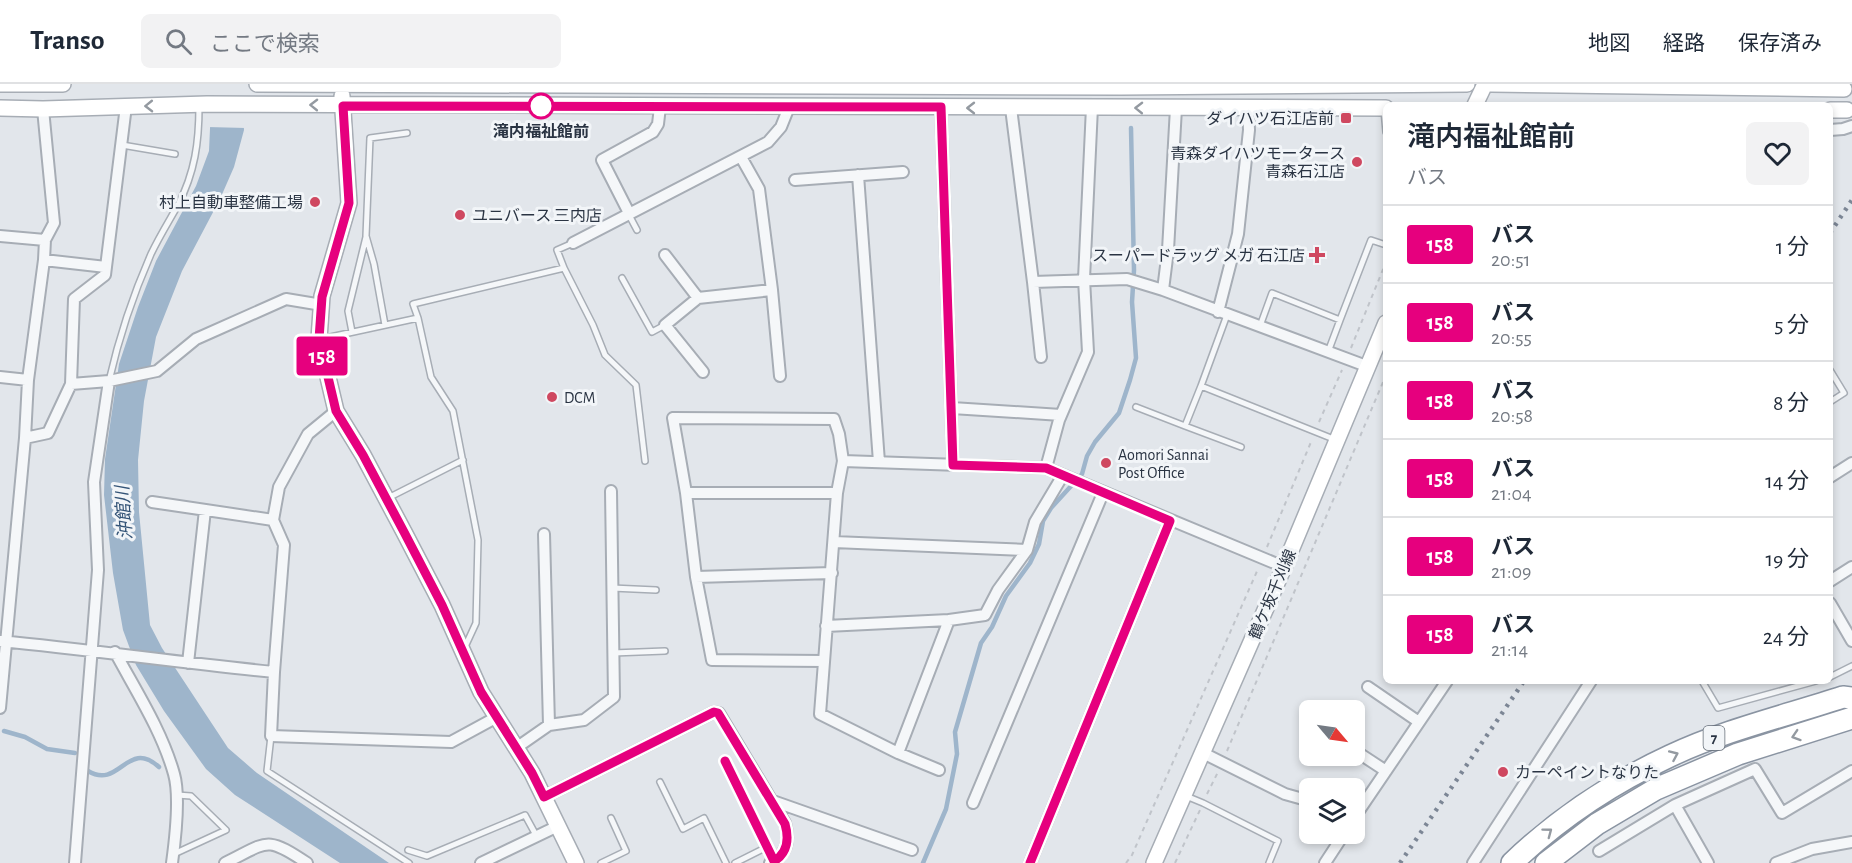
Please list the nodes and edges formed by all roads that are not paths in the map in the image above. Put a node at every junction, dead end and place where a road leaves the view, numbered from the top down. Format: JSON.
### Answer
{"nodes":[{"id":1,"x":0,"y":84,"type":"edge"},
{"id":2,"x":42,"y":84,"type":"edge"},
{"id":3,"x":63,"y":84,"type":"edge"},
{"id":4,"x":257,"y":84,"type":"edge"},
{"id":5,"x":340,"y":84,"type":"edge"},
{"id":6,"x":744,"y":84,"type":"edge"},
{"id":7,"x":800,"y":84,"type":"edge"},
{"id":8,"x":1423,"y":84,"type":"edge"},
{"id":9,"x":1467,"y":84,"type":"edge"},
{"id":10,"x":1485,"y":84,"type":"edge"},
{"id":11,"x":1491,"y":84,"type":"edge"},
{"id":12,"x":1007,"y":85,"type":"edge"},
{"id":13,"x":1093,"y":85,"type":"edge"},
{"id":14,"x":1179,"y":85,"type":"edge"},
{"id":15,"x":1239,"y":85,"type":"edge"},
{"id":16,"x":1602,"y":85,"type":"edge"},
{"id":17,"x":1844,"y":89,"type":"dead end"},
{"id":18,"x":1476,"y":102,"type":"edge"},
{"id":19,"x":203,"y":104,"type":"junction"},
{"id":20,"x":126,"y":106,"type":"junction"},
{"id":21,"x":343,"y":106,"type":"junction"},
{"id":22,"x":660,"y":107,"type":"junction"},
{"id":23,"x":789,"y":107,"type":"junction"},
{"id":24,"x":941,"y":107,"type":"junction"},
{"id":25,"x":1092,"y":107,"type":"junction"},
{"id":26,"x":1248,"y":107,"type":"junction"},
{"id":27,"x":0,"y":108,"type":"edge"},
{"id":28,"x":1011,"y":108,"type":"junction"},
{"id":29,"x":1176,"y":108,"type":"junction"},
{"id":30,"x":1383,"y":108,"type":"edge"},
{"id":31,"x":43,"y":109,"type":"junction"},
{"id":32,"x":1833,"y":110,"type":"edge"},
{"id":33,"x":1847,"y":110,"type":"dead end"},
{"id":34,"x":1852,"y":126,"type":"edge"},
{"id":35,"x":1833,"y":130,"type":"edge"},
{"id":36,"x":407,"y":133,"type":"dead end"},
{"id":37,"x":122,"y":145,"type":"junction"},
{"id":38,"x":175,"y":154,"type":"dead end"},
{"id":39,"x":741,"y":157,"type":"junction"},
{"id":40,"x":903,"y":172,"type":"dead end"},
{"id":41,"x":858,"y":175,"type":"junction"},
{"id":42,"x":795,"y":180,"type":"dead end"},
{"id":43,"x":628,"y":213,"type":"junction"},
{"id":44,"x":637,"y":230,"type":"dead end"},
{"id":45,"x":0,"y":236,"type":"edge"},
{"id":46,"x":366,"y":236,"type":"junction"},
{"id":47,"x":45,"y":240,"type":"junction"},
{"id":48,"x":569,"y":244,"type":"joint"},
{"id":49,"x":1383,"y":244,"type":"edge"},
{"id":50,"x":665,"y":255,"type":"dead end"},
{"id":51,"x":44,"y":260,"type":"junction"},
{"id":52,"x":106,"y":267,"type":"junction"},
{"id":53,"x":564,"y":268,"type":"junction"},
{"id":54,"x":622,"y":278,"type":"dead end"},
{"id":55,"x":1084,"y":279,"type":"junction"},
{"id":56,"x":1033,"y":282,"type":"junction"},
{"id":57,"x":772,"y":290,"type":"junction"},
{"id":58,"x":1163,"y":290,"type":"junction"},
{"id":59,"x":698,"y":298,"type":"junction"},
{"id":60,"x":322,"y":305,"type":"junction"},
{"id":61,"x":1223,"y":313,"type":"junction"},
{"id":62,"x":418,"y":318,"type":"junction"},
{"id":63,"x":1340,"y":320,"type":"junction"},
{"id":64,"x":385,"y":325,"type":"junction"},
{"id":65,"x":665,"y":325,"type":"junction"},
{"id":66,"x":1259,"y":327,"type":"junction"},
{"id":67,"x":1383,"y":331,"type":"edge"},
{"id":68,"x":352,"y":332,"type":"junction"},
{"id":69,"x":319,"y":339,"type":"junction"},
{"id":70,"x":1328,"y":352,"type":"junction"},
{"id":71,"x":1041,"y":357,"type":"dead end"},
{"id":72,"x":1369,"y":367,"type":"junction"},
{"id":73,"x":703,"y":372,"type":"dead end"},
{"id":74,"x":1833,"y":375,"type":"edge"},
{"id":75,"x":780,"y":376,"type":"dead end"},
{"id":76,"x":0,"y":377,"type":"edge"},
{"id":77,"x":28,"y":380,"type":"junction"},
{"id":78,"x":112,"y":380,"type":"junction"},
{"id":79,"x":71,"y":384,"type":"junction"},
{"id":80,"x":1201,"y":386,"type":"junction"},
{"id":81,"x":1833,"y":400,"type":"edge"},
{"id":82,"x":1137,"y":407,"type":"dead end"},
{"id":83,"x":952,"y":408,"type":"junction"},
{"id":84,"x":336,"y":411,"type":"junction"},
{"id":85,"x":1061,"y":415,"type":"junction"},
{"id":86,"x":1185,"y":426,"type":"junction"},
{"id":87,"x":25,"y":438,"type":"junction"},
{"id":88,"x":1338,"y":441,"type":"junction"},
{"id":89,"x":1241,"y":447,"type":"dead end"},
{"id":90,"x":463,"y":460,"type":"junction"},
{"id":91,"x":645,"y":461,"type":"dead end"},
{"id":92,"x":843,"y":461,"type":"junction"},
{"id":93,"x":879,"y":462,"type":"junction"},
{"id":94,"x":1852,"y":463,"type":"edge"},
{"id":95,"x":953,"y":465,"type":"junction"},
{"id":96,"x":1046,"y":468,"type":"junction"},
{"id":97,"x":1833,"y":475,"type":"edge"},
{"id":98,"x":1067,"y":477,"type":"junction"},
{"id":99,"x":610,"y":492,"type":"dead end"},
{"id":100,"x":686,"y":493,"type":"junction"},
{"id":101,"x":837,"y":493,"type":"junction"},
{"id":102,"x":1103,"y":493,"type":"junction"},
{"id":103,"x":386,"y":498,"type":"junction"},
{"id":104,"x":152,"y":502,"type":"dead end"},
{"id":105,"x":206,"y":510,"type":"junction"},
{"id":106,"x":273,"y":520,"type":"junction"},
{"id":107,"x":1170,"y":521,"type":"junction"},
{"id":108,"x":544,"y":534,"type":"dead end"},
{"id":109,"x":834,"y":542,"type":"junction"},
{"id":110,"x":1027,"y":550,"type":"junction"},
{"id":111,"x":1284,"y":567,"type":"junction"},
{"id":112,"x":1852,"y":567,"type":"edge"},
{"id":113,"x":831,"y":573,"type":"junction"},
{"id":114,"x":696,"y":577,"type":"junction"},
{"id":115,"x":1833,"y":579,"type":"edge"},
{"id":116,"x":612,"y":588,"type":"junction"},
{"id":117,"x":656,"y":590,"type":"dead end"},
{"id":118,"x":1833,"y":608,"type":"edge"},
{"id":119,"x":949,"y":620,"type":"junction"},
{"id":120,"x":826,"y":626,"type":"junction"},
{"id":121,"x":3,"y":641,"type":"edge"},
{"id":122,"x":1852,"y":641,"type":"edge"},
{"id":123,"x":93,"y":650,"type":"junction"},
{"id":124,"x":665,"y":651,"type":"dead end"},
{"id":125,"x":463,"y":652,"type":"junction"},
{"id":126,"x":121,"y":653,"type":"junction"},
{"id":127,"x":613,"y":653,"type":"junction"},
{"id":128,"x":824,"y":661,"type":"junction"},
{"id":129,"x":183,"y":663,"type":"junction"},
{"id":130,"x":1852,"y":666,"type":"edge"},
{"id":131,"x":274,"y":672,"type":"junction"},
{"id":132,"x":1833,"y":676,"type":"edge"},
{"id":133,"x":1446,"y":684,"type":"edge"},
{"id":134,"x":1589,"y":684,"type":"edge"},
{"id":135,"x":1704,"y":684,"type":"edge"},
{"id":136,"x":1805,"y":684,"type":"edge"},
{"id":137,"x":1368,"y":687,"type":"dead end"},
{"id":138,"x":1852,"y":698,"type":"edge"},
{"id":139,"x":0,"y":708,"type":"edge"},
{"id":140,"x":497,"y":717,"type":"junction"},
{"id":141,"x":1852,"y":718,"type":"edge"},
{"id":142,"x":1419,"y":722,"type":"junction"},
{"id":143,"x":549,"y":726,"type":"junction"},
{"id":144,"x":271,"y":736,"type":"junction"},
{"id":145,"x":516,"y":748,"type":"junction"},
{"id":146,"x":898,"y":753,"type":"junction"},
{"id":147,"x":1203,"y":753,"type":"junction"},
{"id":148,"x":1365,"y":757,"type":"edge"},
{"id":149,"x":725,"y":761,"type":"dead end"},
{"id":150,"x":939,"y":770,"type":"dead end"},
{"id":151,"x":1386,"y":771,"type":"junction"},
{"id":152,"x":1852,"y":771,"type":"edge"},
{"id":153,"x":660,"y":782,"type":"dead end"},
{"id":154,"x":176,"y":795,"type":"junction"},
{"id":155,"x":1184,"y":795,"type":"junction"},
{"id":156,"x":544,"y":797,"type":"junction"},
{"id":157,"x":1299,"y":798,"type":"edge"},
{"id":158,"x":773,"y":801,"type":"junction"},
{"id":159,"x":1365,"y":802,"type":"edge"},
{"id":160,"x":973,"y":803,"type":"dead end"},
{"id":161,"x":1674,"y":805,"type":"junction"},
{"id":162,"x":611,"y":818,"type":"dead end"},
{"id":163,"x":558,"y":826,"type":"junction"},
{"id":164,"x":537,"y":837,"type":"junction"},
{"id":165,"x":1852,"y":842,"type":"edge"},
{"id":166,"x":1337,"y":844,"type":"edge"},
{"id":167,"x":767,"y":847,"type":"junction"},
{"id":168,"x":408,"y":850,"type":"dead end"},
{"id":169,"x":912,"y":850,"type":"dead end"},
{"id":170,"x":1599,"y":851,"type":"dead end"},
{"id":171,"x":173,"y":859,"type":"edge"},
{"id":172,"x":772,"y":862,"type":"edge"},
{"id":173,"x":75,"y":863,"type":"edge"},
{"id":174,"x":225,"y":863,"type":"edge"},
{"id":175,"x":308,"y":863,"type":"edge"},
{"id":176,"x":410,"y":863,"type":"edge"},
{"id":177,"x":481,"y":863,"type":"edge"},
{"id":178,"x":576,"y":863,"type":"edge"},
{"id":179,"x":602,"y":863,"type":"edge"},
{"id":180,"x":726,"y":863,"type":"edge"},
{"id":181,"x":735,"y":863,"type":"edge"},
{"id":182,"x":1030,"y":863,"type":"edge"},
{"id":183,"x":1154,"y":863,"type":"edge"},
{"id":184,"x":1269,"y":863,"type":"edge"},
{"id":185,"x":1325,"y":863,"type":"edge"},
{"id":186,"x":1473,"y":863,"type":"edge"},
{"id":187,"x":1512,"y":863,"type":"edge"},
{"id":188,"x":1546,"y":863,"type":"edge"},
{"id":189,"x":1708,"y":863,"type":"edge"},
{"id":190,"x":1776,"y":863,"type":"edge"}],
"edges":[{"from":1,"to":2,"type":"street"},
{"from":2,"to":3,"type":"street"},
{"from":4,"to":5,"type":"street"},
{"from":5,"to":6,"type":"street"},
{"from":5,"to":21,"type":"street"},
{"from":6,"to":7,"type":"street"},
{"from":7,"to":12,"type":"street"},
{"from":8,"to":9,"type":"street"},
{"from":8,"to":15,"type":"street"},
{"from":10,"to":18,"type":"street"},
{"from":11,"to":16,"type":"street"},
{"from":12,"to":13,"type":"street"},
{"from":13,"to":14,"type":"street"},
{"from":14,"to":15,"type":"street"},
{"from":16,"to":17,"type":"street"},
{"from":19,"to":20,"type":"street","one_way":true},
{"from":21,"to":19,"type":"street","one_way":true},
{"from":19,"to":78,"type":"lane"},
{"from":20,"to":31,"type":"street"},
{"from":20,"to":37,"type":"street"},
{"from":21,"to":22,"type":"street"},
{"from":21,"to":60,"type":"street"},
{"from":22,"to":23,"type":"street"},
{"from":22,"to":43,"type":"street"},
{"from":23,"to":24,"type":"street"},
{"from":23,"to":39,"type":"street"},
{"from":28,"to":24,"type":"street","one_way":true},
{"from":24,"to":83,"type":"street"},
{"from":25,"to":28,"type":"street"},
{"from":29,"to":25,"type":"street","one_way":true},
{"from":25,"to":55,"type":"street"},
{"from":26,"to":29,"type":"street"},
{"from":26,"to":30,"type":"street"},
{"from":26,"to":61,"type":"street"},
{"from":27,"to":31,"type":"street"},
{"from":28,"to":56,"type":"street"},
{"from":29,"to":58,"type":"street"},
{"from":31,"to":47,"type":"street"},
{"from":32,"to":33,"type":"street"},
{"from":34,"to":35,"type":"street"},
{"from":36,"to":46,"type":"lane"},
{"from":37,"to":38,"type":"lane"},
{"from":37,"to":52,"type":"street"},
{"from":39,"to":43,"type":"street"},
{"from":39,"to":57,"type":"street"},
{"from":40,"to":41,"type":"street"},
{"from":41,"to":42,"type":"street"},
{"from":41,"to":93,"type":"street"},
{"from":43,"to":44,"type":"lane"},
{"from":43,"to":48,"type":"street"},
{"from":45,"to":47,"type":"street"},
{"from":46,"to":64,"type":"lane"},
{"from":46,"to":68,"type":"lane"},
{"from":47,"to":51,"type":"street"},
{"from":48,"to":53,"type":"lane"},
{"from":49,"to":63,"type":"lane"},
{"from":50,"to":59,"type":"street"},
{"from":51,"to":52,"type":"street"},
{"from":51,"to":77,"type":"street"},
{"from":52,"to":79,"type":"street"},
{"from":53,"to":62,"type":"lane"},
{"from":53,"to":91,"type":"lane"},
{"from":54,"to":65,"type":"lane"},
{"from":55,"to":56,"type":"street"},
{"from":55,"to":58,"type":"street"},
{"from":55,"to":85,"type":"street"},
{"from":56,"to":71,"type":"street"},
{"from":57,"to":59,"type":"street"},
{"from":57,"to":75,"type":"street"},
{"from":58,"to":61,"type":"street"},
{"from":59,"to":65,"type":"street"},
{"from":60,"to":69,"type":"street"},
{"from":60,"to":78,"type":"street"},
{"from":61,"to":66,"type":"street"},
{"from":61,"to":80,"type":"lane"},
{"from":62,"to":64,"type":"lane"},
{"from":62,"to":90,"type":"lane"},
{"from":63,"to":66,"type":"lane"},
{"from":63,"to":70,"type":"lane"},
{"from":64,"to":68,"type":"lane"},
{"from":65,"to":73,"type":"street"},
{"from":66,"to":70,"type":"street"},
{"from":67,"to":72,"type":"street","name":"鶴ケ坂千刈線"},
{"from":68,"to":69,"type":"lane"},
{"from":69,"to":84,"type":"street"},
{"from":70,"to":72,"type":"street"},
{"from":72,"to":88,"type":"street","name":"鶴ケ坂千刈線"},
{"from":74,"to":81,"type":"lane"},
{"from":76,"to":77,"type":"street"},
{"from":77,"to":87,"type":"street"},
{"from":78,"to":79,"type":"street"},
{"from":78,"to":123,"type":"street"},
{"from":79,"to":87,"type":"street"},
{"from":80,"to":86,"type":"lane"},
{"from":80,"to":88,"type":"lane"},
{"from":82,"to":86,"type":"lane"},
{"from":83,"to":85,"type":"street"},
{"from":83,"to":95,"type":"street"},
{"from":84,"to":103,"type":"street"},
{"from":84,"to":106,"type":"street"},
{"from":85,"to":96,"type":"street"},
{"from":86,"to":89,"type":"lane"},
{"from":87,"to":121,"type":"street"},
{"from":88,"to":111,"type":"street","name":"鶴ケ坂千刈線"},
{"from":90,"to":103,"type":"lane"},
{"from":90,"to":125,"type":"lane"},
{"from":92,"to":93,"type":"street"},
{"from":92,"to":100,"type":"street"},
{"from":92,"to":101,"type":"street"},
{"from":93,"to":95,"type":"street"},
{"from":94,"to":97,"type":"street"},
{"from":95,"to":96,"type":"street"},
{"from":96,"to":98,"type":"street"},
{"from":98,"to":102,"type":"street"},
{"from":98,"to":110,"type":"street"},
{"from":99,"to":116,"type":"street"},
{"from":100,"to":101,"type":"street"},
{"from":100,"to":114,"type":"street"},
{"from":101,"to":109,"type":"street"},
{"from":102,"to":107,"type":"street"},
{"from":102,"to":160,"type":"street"},
{"from":103,"to":125,"type":"street"},
{"from":104,"to":105,"type":"street"},
{"from":105,"to":106,"type":"street"},
{"from":105,"to":129,"type":"street"},
{"from":106,"to":131,"type":"street"},
{"from":107,"to":111,"type":"street"},
{"from":107,"to":182,"type":"street"},
{"from":108,"to":143,"type":"street"},
{"from":109,"to":110,"type":"street"},
{"from":109,"to":113,"type":"street"},
{"from":110,"to":119,"type":"street"},
{"from":111,"to":147,"type":"street","name":"鶴ケ坂千刈線"},
{"from":112,"to":115,"type":"street"},
{"from":113,"to":114,"type":"street"},
{"from":113,"to":120,"type":"street"},
{"from":114,"to":128,"type":"street"},
{"from":116,"to":117,"type":"lane"},
{"from":116,"to":127,"type":"street"},
{"from":118,"to":122,"type":"street"},
{"from":119,"to":120,"type":"street"},
{"from":119,"to":146,"type":"street"},
{"from":120,"to":128,"type":"street"},
{"from":121,"to":123,"type":"street"},
{"from":121,"to":139,"type":"street"},
{"from":123,"to":126,"type":"street"},
{"from":123,"to":173,"type":"street"},
{"from":124,"to":127,"type":"lane"},
{"from":125,"to":140,"type":"street"},
{"from":126,"to":129,"type":"street"},
{"from":126,"to":154,"type":"street"},
{"from":127,"to":143,"type":"street"},
{"from":128,"to":146,"type":"street"},
{"from":129,"to":131,"type":"street"},
{"from":130,"to":132,"type":"lane"},
{"from":131,"to":144,"type":"street"},
{"from":133,"to":142,"type":"street"},
{"from":134,"to":186,"type":"street"},
{"from":135,"to":136,"type":"lane"},
{"from":137,"to":142,"type":"street"},
{"from":187,"to":138,"type":"highway","number":"7","one_way":true},
{"from":140,"to":144,"type":"street"},
{"from":140,"to":145,"type":"street"},
{"from":141,"to":188,"type":"highway","number":"7","one_way":true},
{"from":142,"to":151,"type":"street"},
{"from":143,"to":145,"type":"street"},
{"from":144,"to":176,"type":"lane"},
{"from":145,"to":156,"type":"street"},
{"from":146,"to":150,"type":"street"},
{"from":147,"to":155,"type":"street","name":"鶴ケ坂千刈線"},
{"from":147,"to":157,"type":"street"},
{"from":148,"to":151,"type":"street"},
{"from":149,"to":167,"type":"lane"},
{"from":151,"to":159,"type":"street"},
{"from":152,"to":161,"type":"street"},
{"from":153,"to":180,"type":"lane"},
{"from":154,"to":171,"type":"street"},
{"from":154,"to":171,"type":"lane"},
{"from":155,"to":183,"type":"street","name":"鶴ケ坂千刈線"},
{"from":155,"to":184,"type":"lane"},
{"from":156,"to":158,"type":"street"},
{"from":156,"to":163,"type":"street"},
{"from":158,"to":169,"type":"street"},
{"from":158,"to":172,"type":"street"},
{"from":161,"to":170,"type":"street"},
{"from":161,"to":189,"type":"street"},
{"from":162,"to":179,"type":"lane"},
{"from":163,"to":164,"type":"street"},
{"from":163,"to":178,"type":"street"},
{"from":164,"to":168,"type":"lane"},
{"from":164,"to":177,"type":"street"},
{"from":165,"to":190,"type":"street"},
{"from":166,"to":185,"type":"street"},
{"from":167,"to":172,"type":"lane"},
{"from":167,"to":181,"type":"lane"},
{"from":174,"to":175,"type":"street"}]}
